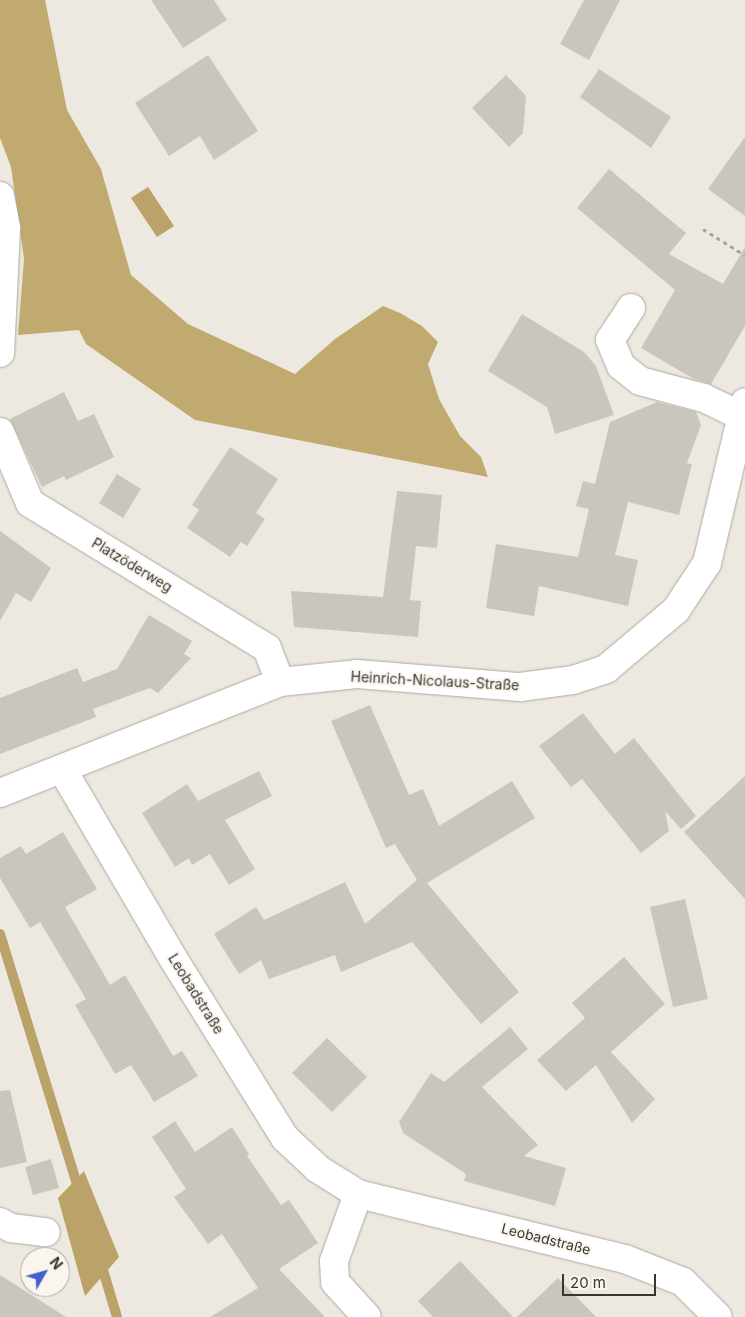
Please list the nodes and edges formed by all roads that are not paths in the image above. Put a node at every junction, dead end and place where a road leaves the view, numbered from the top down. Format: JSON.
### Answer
{"nodes":[{"id":1,"x":0,"y":196,"type":"edge"},
{"id":2,"x":631,"y":308,"type":"dead end"},
{"id":3,"x":0,"y":353,"type":"edge"},
{"id":4,"x":743,"y":409,"type":"edge"},
{"id":5,"x":0,"y":432,"type":"edge"},
{"id":6,"x":738,"y":458,"type":"edge"},
{"id":7,"x":280,"y":682,"type":"junction"},
{"id":8,"x":62,"y":769,"type":"junction"},
{"id":9,"x":0,"y":793,"type":"edge"},
{"id":10,"x":358,"y":1194,"type":"junction"},
{"id":11,"x":0,"y":1222,"type":"edge"},
{"id":12,"x":46,"y":1232,"type":"dead end"},
{"id":13,"x":367,"y":1317,"type":"edge"},
{"id":14,"x":718,"y":1317,"type":"edge"}],
"edges":[{"from":1,"to":3,"type":"street"},
{"from":2,"to":4,"type":"street"},
{"from":4,"to":6,"type":"street","name":"Heinrich-Nicolaus-Straße"},
{"from":5,"to":7,"type":"street","name":"Platzöderweg"},
{"from":6,"to":7,"type":"street","name":"Heinrich-Nicolaus-Straße"},
{"from":7,"to":8,"type":"street","name":"Heinrich-Nicolaus-Straße"},
{"from":8,"to":9,"type":"street","name":"Heinrich-Nicolaus-Straße"},
{"from":8,"to":10,"type":"street","name":"Leobadstraße"},
{"from":10,"to":13,"type":"street"},
{"from":10,"to":14,"type":"street","name":"Leobadstraße"},
{"from":11,"to":12,"type":"street"}]}
